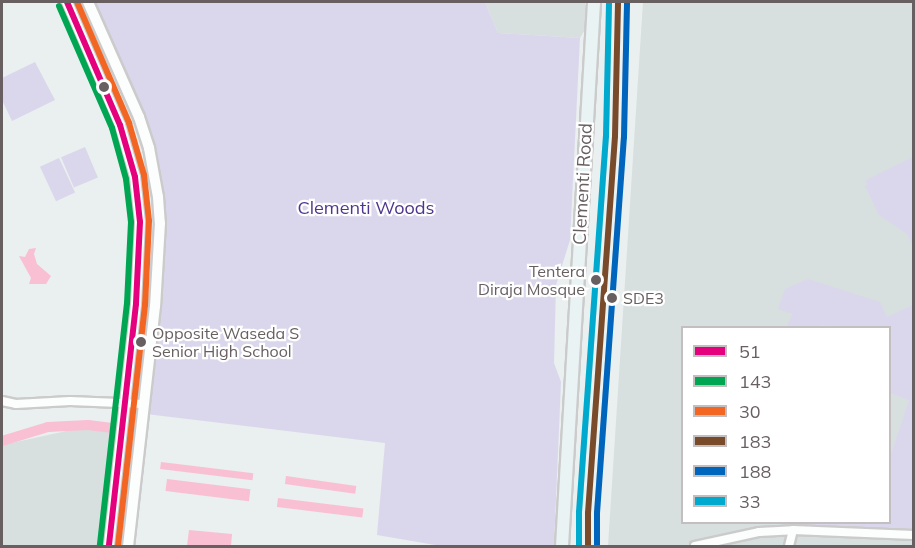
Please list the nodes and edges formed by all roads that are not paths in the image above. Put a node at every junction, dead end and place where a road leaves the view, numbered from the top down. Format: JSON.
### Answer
{"nodes":[{"id":1,"x":67,"y":2,"type":"edge"},
{"id":2,"x":88,"y":2,"type":"edge"},
{"id":3,"x":594,"y":2,"type":"edge"},
{"id":4,"x":618,"y":2,"type":"edge"},
{"id":5,"x":2,"y":401,"type":"edge"},
{"id":6,"x":125,"y":403,"type":"junction"},
{"id":7,"x":144,"y":404,"type":"junction"},
{"id":8,"x":588,"y":513,"type":"junction"},
{"id":9,"x":793,"y":530,"type":"junction"},
{"id":10,"x":914,"y":535,"type":"edge"},
{"id":11,"x":109,"y":546,"type":"edge"},
{"id":12,"x":128,"y":546,"type":"edge"},
{"id":13,"x":562,"y":546,"type":"edge"},
{"id":14,"x":588,"y":546,"type":"edge"},
{"id":15,"x":596,"y":546,"type":"edge"},
{"id":16,"x":695,"y":546,"type":"edge"},
{"id":17,"x":789,"y":546,"type":"edge"}],
"edges":[{"from":1,"to":6,"type":"main road"},
{"from":2,"to":7,"type":"main road"},
{"from":3,"to":13,"type":"main road","name":"Clementi Road"},
{"from":4,"to":8,"type":"main road","name":"Clementi Road"},
{"from":5,"to":6,"type":"street"},
{"from":6,"to":7,"type":"street"},
{"from":6,"to":11,"type":"main road"},
{"from":7,"to":12,"type":"main road"},
{"from":8,"to":14,"type":"main road","name":"Clementi Road"},
{"from":8,"to":15,"type":"main road"},
{"from":9,"to":10,"type":"street"},
{"from":9,"to":16,"type":"street"},
{"from":9,"to":17,"type":"street"}]}
